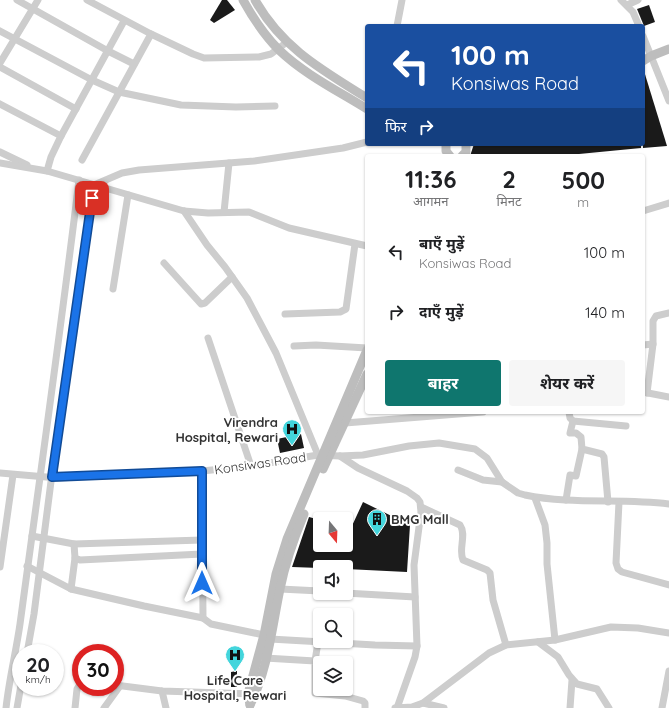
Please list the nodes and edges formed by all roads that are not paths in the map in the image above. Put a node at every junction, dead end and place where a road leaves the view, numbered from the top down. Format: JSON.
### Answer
{"nodes":[{"id":1,"x":17,"y":0,"type":"edge"},
{"id":2,"x":38,"y":0,"type":"edge"},
{"id":3,"x":87,"y":0,"type":"edge"},
{"id":4,"x":243,"y":0,"type":"edge"},
{"id":5,"x":255,"y":0,"type":"edge"},
{"id":6,"x":402,"y":0,"type":"edge"},
{"id":7,"x":638,"y":0,"type":"edge"},
{"id":8,"x":624,"y":2,"type":"edge"},
{"id":9,"x":32,"y":9,"type":"junction"},
{"id":10,"x":124,"y":21,"type":"junction"},
{"id":11,"x":397,"y":24,"type":"edge"},
{"id":12,"x":638,"y":24,"type":"edge"},
{"id":13,"x":0,"y":31,"type":"edge"},
{"id":14,"x":151,"y":34,"type":"junction"},
{"id":15,"x":14,"y":38,"type":"junction"},
{"id":16,"x":287,"y":42,"type":"junction"},
{"id":17,"x":279,"y":49,"type":"junction"},
{"id":18,"x":669,"y":49,"type":"edge"},
{"id":19,"x":108,"y":51,"type":"junction"},
{"id":20,"x":646,"y":58,"type":"edge"},
{"id":21,"x":0,"y":63,"type":"edge"},
{"id":22,"x":134,"y":64,"type":"junction"},
{"id":23,"x":0,"y":67,"type":"edge"},
{"id":24,"x":92,"y":80,"type":"junction"},
{"id":25,"x":119,"y":92,"type":"junction"},
{"id":26,"x":365,"y":97,"type":"edge"},
{"id":27,"x":669,"y":101,"type":"edge"},
{"id":28,"x":0,"y":104,"type":"edge"},
{"id":29,"x":275,"y":106,"type":"dead end"},
{"id":30,"x":365,"y":108,"type":"edge"},
{"id":31,"x":76,"y":109,"type":"junction"},
{"id":32,"x":61,"y":136,"type":"junction"},
{"id":33,"x":365,"y":142,"type":"edge"},
{"id":34,"x":0,"y":152,"type":"edge"},
{"id":35,"x":82,"y":160,"type":"dead end"},
{"id":36,"x":0,"y":163,"type":"edge"},
{"id":37,"x":229,"y":163,"type":"junction"},
{"id":38,"x":34,"y":169,"type":"junction"},
{"id":39,"x":47,"y":171,"type":"junction"},
{"id":40,"x":79,"y":180,"type":"junction"},
{"id":41,"x":94,"y":184,"type":"junction"},
{"id":42,"x":128,"y":195,"type":"junction"},
{"id":43,"x":669,"y":203,"type":"edge"},
{"id":44,"x":184,"y":211,"type":"junction"},
{"id":45,"x":645,"y":211,"type":"edge"},
{"id":46,"x":224,"y":212,"type":"junction"},
{"id":47,"x":355,"y":244,"type":"junction"},
{"id":48,"x":365,"y":246,"type":"edge"},
{"id":49,"x":71,"y":251,"type":"junction"},
{"id":50,"x":84,"y":254,"type":"junction"},
{"id":51,"x":164,"y":263,"type":"dead end"},
{"id":52,"x":232,"y":277,"type":"junction"},
{"id":53,"x":113,"y":289,"type":"dead end"},
{"id":54,"x":669,"y":313,"type":"edge"},
{"id":55,"x":285,"y":314,"type":"dead end"},
{"id":56,"x":208,"y":338,"type":"dead end"},
{"id":57,"x":653,"y":344,"type":"junction"},
{"id":58,"x":645,"y":345,"type":"edge"},
{"id":59,"x":294,"y":346,"type":"dead end"},
{"id":60,"x":365,"y":349,"type":"edge"},
{"id":61,"x":365,"y":354,"type":"edge"},
{"id":62,"x":365,"y":378,"type":"edge"},
{"id":63,"x":645,"y":392,"type":"edge"},
{"id":64,"x":669,"y":397,"type":"edge"},
{"id":65,"x":458,"y":414,"type":"edge"},
{"id":66,"x":569,"y":414,"type":"edge"},
{"id":67,"x":573,"y":421,"type":"junction"},
{"id":68,"x":345,"y":423,"type":"junction"},
{"id":69,"x":626,"y":426,"type":"dead end"},
{"id":70,"x":582,"y":449,"type":"junction"},
{"id":71,"x":323,"y":455,"type":"junction"},
{"id":72,"x":340,"y":456,"type":"junction"},
{"id":73,"x":251,"y":466,"type":"junction"},
{"id":74,"x":458,"y":470,"type":"dead end"},
{"id":75,"x":202,"y":471,"type":"junction"},
{"id":76,"x":0,"y":473,"type":"edge"},
{"id":77,"x":13,"y":475,"type":"junction"},
{"id":78,"x":40,"y":476,"type":"junction"},
{"id":79,"x":52,"y":477,"type":"junction"},
{"id":80,"x":502,"y":482,"type":"junction"},
{"id":81,"x":535,"y":498,"type":"junction"},
{"id":82,"x":566,"y":500,"type":"junction"},
{"id":83,"x":608,"y":502,"type":"junction"},
{"id":84,"x":619,"y":502,"type":"junction"},
{"id":85,"x":669,"y":504,"type":"edge"},
{"id":86,"x":421,"y":507,"type":"junction"},
{"id":87,"x":32,"y":536,"type":"junction"},
{"id":88,"x":44,"y":539,"type":"junction"},
{"id":89,"x":202,"y":540,"type":"junction"},
{"id":90,"x":74,"y":544,"type":"junction"},
{"id":91,"x":202,"y":554,"type":"junction"},
{"id":92,"x":75,"y":558,"type":"junction"},
{"id":93,"x":27,"y":566,"type":"junction"},
{"id":94,"x":0,"y":567,"type":"edge"},
{"id":95,"x":39,"y":572,"type":"junction"},
{"id":96,"x":669,"y":585,"type":"edge"},
{"id":97,"x":71,"y":589,"type":"junction"},
{"id":98,"x":280,"y":589,"type":"junction"},
{"id":99,"x":313,"y":591,"type":"edge"},
{"id":100,"x":353,"y":593,"type":"edge"},
{"id":101,"x":415,"y":597,"type":"junction"},
{"id":102,"x":203,"y":618,"type":"junction"},
{"id":103,"x":669,"y":633,"type":"edge"},
{"id":104,"x":267,"y":637,"type":"junction"},
{"id":105,"x":555,"y":640,"type":"junction"},
{"id":106,"x":313,"y":642,"type":"edge"},
{"id":107,"x":538,"y":642,"type":"junction"},
{"id":108,"x":353,"y":643,"type":"edge"},
{"id":109,"x":28,"y":644,"type":"edge"},
{"id":110,"x":506,"y":645,"type":"junction"},
{"id":111,"x":417,"y":646,"type":"junction"},
{"id":112,"x":265,"y":658,"type":"junction"},
{"id":113,"x":313,"y":660,"type":"edge"},
{"id":114,"x":669,"y":671,"type":"edge"},
{"id":115,"x":572,"y":680,"type":"junction"},
{"id":116,"x":124,"y":687,"type":"edge"},
{"id":117,"x":162,"y":691,"type":"junction"},
{"id":118,"x":252,"y":694,"type":"junction"},
{"id":119,"x":19,"y":696,"type":"edge"},
{"id":120,"x":76,"y":696,"type":"edge"},
{"id":121,"x":111,"y":696,"type":"edge"},
{"id":122,"x":345,"y":696,"type":"edge"},
{"id":123,"x":423,"y":703,"type":"junction"},
{"id":124,"x":249,"y":706,"type":"edge"},
{"id":125,"x":6,"y":708,"type":"edge"},
{"id":126,"x":17,"y":708,"type":"edge"},
{"id":127,"x":75,"y":708,"type":"edge"},
{"id":128,"x":104,"y":708,"type":"edge"},
{"id":129,"x":166,"y":708,"type":"edge"},
{"id":130,"x":365,"y":708,"type":"edge"},
{"id":131,"x":396,"y":708,"type":"edge"},
{"id":132,"x":404,"y":708,"type":"edge"},
{"id":133,"x":444,"y":708,"type":"edge"},
{"id":134,"x":570,"y":708,"type":"edge"},
{"id":135,"x":609,"y":708,"type":"edge"},
{"id":136,"x":662,"y":708,"type":"edge"}],
"edges":[{"from":1,"to":9,"type":"street"},
{"from":2,"to":9,"type":"street"},
{"from":3,"to":10,"type":"street"},
{"from":4,"to":17,"type":"main road"},
{"from":5,"to":16,"type":"main road"},
{"from":6,"to":11,"type":"street"},
{"from":7,"to":8,"type":"street"},
{"from":8,"to":12,"type":"street"},
{"from":9,"to":15,"type":"street"},
{"from":9,"to":19,"type":"street"},
{"from":10,"to":14,"type":"street"},
{"from":10,"to":19,"type":"street"},
{"from":13,"to":15,"type":"street"},
{"from":14,"to":17,"type":"street"},
{"from":14,"to":22,"type":"street"},
{"from":15,"to":21,"type":"street"},
{"from":15,"to":24,"type":"street"},
{"from":16,"to":17,"type":"street"},
{"from":16,"to":26,"type":"main road"},
{"from":17,"to":30,"type":"main road"},
{"from":18,"to":20,"type":"main road"},
{"from":19,"to":22,"type":"street"},
{"from":19,"to":24,"type":"street"},
{"from":20,"to":27,"type":"street"},
{"from":22,"to":25,"type":"street"},
{"from":23,"to":31,"type":"street"},
{"from":24,"to":25,"type":"street"},
{"from":24,"to":31,"type":"street"},
{"from":25,"to":29,"type":"street"},
{"from":25,"to":35,"type":"street"},
{"from":28,"to":32,"type":"street"},
{"from":31,"to":32,"type":"street"},
{"from":32,"to":39,"type":"street"},
{"from":33,"to":37,"type":"street"},
{"from":34,"to":38,"type":"street"},
{"from":36,"to":38,"type":"street"},
{"from":37,"to":41,"type":"street"},
{"from":37,"to":46,"type":"street"},
{"from":38,"to":39,"type":"street"},
{"from":39,"to":40,"type":"street"},
{"from":40,"to":41,"type":"street"},
{"from":40,"to":49,"type":"street"},
{"from":41,"to":42,"type":"street"},
{"from":41,"to":50,"type":"street"},
{"from":42,"to":44,"type":"street"},
{"from":42,"to":53,"type":"street"},
{"from":43,"to":45,"type":"street"},
{"from":44,"to":46,"type":"street"},
{"from":44,"to":52,"type":"street"},
{"from":46,"to":47,"type":"street"},
{"from":47,"to":48,"type":"street"},
{"from":47,"to":55,"type":"street"},
{"from":49,"to":50,"type":"street"},
{"from":49,"to":78,"type":"street"},
{"from":50,"to":79,"type":"street"},
{"from":51,"to":52,"type":"street"},
{"from":52,"to":71,"type":"street"},
{"from":54,"to":57,"type":"street"},
{"from":56,"to":73,"type":"street"},
{"from":57,"to":58,"type":"street"},
{"from":57,"to":63,"type":"street"},
{"from":59,"to":60,"type":"street"},
{"from":61,"to":71,"type":"main road"},
{"from":62,"to":68,"type":"main road"},
{"from":63,"to":64,"type":"street"},
{"from":65,"to":68,"type":"street"},
{"from":66,"to":67,"type":"street"},
{"from":67,"to":69,"type":"street"},
{"from":67,"to":70,"type":"street"},
{"from":68,"to":71,"type":"main road"},
{"from":70,"to":82,"type":"street"},
{"from":70,"to":83,"type":"street"},
{"from":71,"to":72,"type":"street","name":"Konsiwas Road"},
{"from":71,"to":73,"type":"street","name":"Konsiwas Road"},
{"from":71,"to":98,"type":"main road"},
{"from":71,"to":104,"type":"main road"},
{"from":72,"to":80,"type":"street"},
{"from":72,"to":86,"type":"street"},
{"from":73,"to":75,"type":"street","name":"Konsiwas Road"},
{"from":74,"to":80,"type":"street"},
{"from":75,"to":79,"type":"street","name":"Konsiwas Road"},
{"from":75,"to":89,"type":"street"},
{"from":76,"to":77,"type":"street","name":"Konsiwas Road"},
{"from":77,"to":78,"type":"street","name":"Konsiwas Road"},
{"from":77,"to":94,"type":"street"},
{"from":78,"to":79,"type":"street","name":"Konsiwas Road"},
{"from":78,"to":87,"type":"street"},
{"from":79,"to":88,"type":"street"},
{"from":80,"to":81,"type":"street"},
{"from":81,"to":82,"type":"street"},
{"from":81,"to":105,"type":"street"},
{"from":82,"to":83,"type":"street"},
{"from":83,"to":84,"type":"street"},
{"from":84,"to":85,"type":"street"},
{"from":84,"to":96,"type":"street"},
{"from":86,"to":101,"type":"street"},
{"from":86,"to":110,"type":"street"},
{"from":87,"to":88,"type":"street"},
{"from":87,"to":93,"type":"street"},
{"from":88,"to":90,"type":"street"},
{"from":88,"to":95,"type":"street"},
{"from":89,"to":90,"type":"street"},
{"from":89,"to":91,"type":"street"},
{"from":90,"to":92,"type":"street"},
{"from":91,"to":92,"type":"street"},
{"from":91,"to":102,"type":"street"},
{"from":92,"to":97,"type":"street"},
{"from":93,"to":95,"type":"street"},
{"from":93,"to":125,"type":"street"},
{"from":95,"to":97,"type":"street"},
{"from":95,"to":109,"type":"street"},
{"from":97,"to":102,"type":"street"},
{"from":98,"to":99,"type":"street"},
{"from":98,"to":104,"type":"main road"},
{"from":100,"to":101,"type":"street"},
{"from":101,"to":111,"type":"street"},
{"from":102,"to":104,"type":"street"},
{"from":103,"to":105,"type":"street"},
{"from":104,"to":106,"type":"street"},
{"from":104,"to":112,"type":"main road"},
{"from":104,"to":118,"type":"main road"},
{"from":105,"to":107,"type":"street"},
{"from":107,"to":110,"type":"street"},
{"from":107,"to":115,"type":"street"},
{"from":108,"to":111,"type":"street"},
{"from":110,"to":123,"type":"street"},
{"from":111,"to":131,"type":"street"},
{"from":112,"to":113,"type":"street"},
{"from":112,"to":118,"type":"main road"},
{"from":114,"to":136,"type":"street"},
{"from":115,"to":134,"type":"street"},
{"from":115,"to":135,"type":"street"},
{"from":116,"to":117,"type":"street"},
{"from":117,"to":118,"type":"street"},
{"from":117,"to":129,"type":"street"},
{"from":118,"to":124,"type":"main road"},
{"from":119,"to":126,"type":"street"},
{"from":120,"to":127,"type":"street"},
{"from":121,"to":128,"type":"street"},
{"from":122,"to":130,"type":"street"},
{"from":123,"to":132,"type":"street"},
{"from":123,"to":133,"type":"street"},
{"from":131,"to":132,"type":"street"}]}
